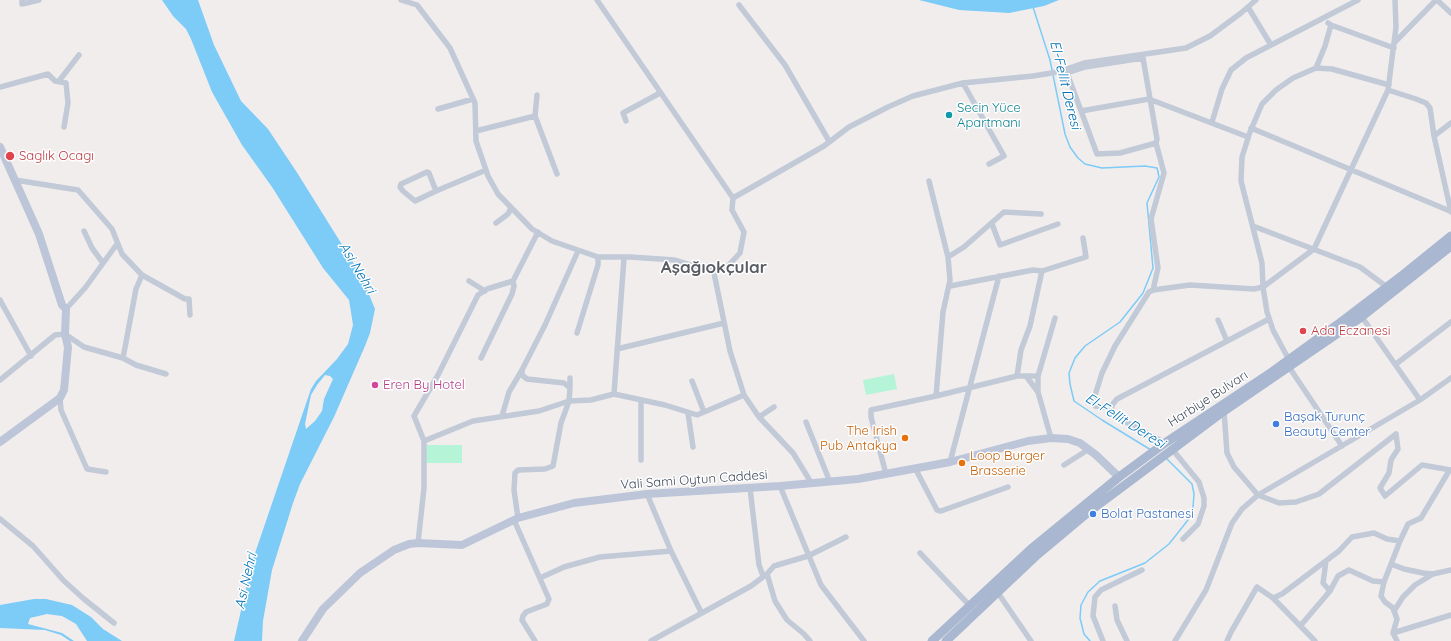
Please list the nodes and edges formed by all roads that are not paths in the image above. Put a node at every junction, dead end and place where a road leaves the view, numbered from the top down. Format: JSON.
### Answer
{"nodes":[{"id":1,"x":22,"y":0,"type":"edge"},
{"id":2,"x":38,"y":0,"type":"edge"},
{"id":3,"x":401,"y":0,"type":"edge"},
{"id":4,"x":597,"y":0,"type":"edge"},
{"id":5,"x":1256,"y":0,"type":"edge"},
{"id":6,"x":1358,"y":0,"type":"edge"},
{"id":7,"x":1395,"y":0,"type":"edge"},
{"id":8,"x":1437,"y":0,"type":"edge"},
{"id":9,"x":409,"y":1,"type":"edge"},
{"id":10,"x":739,"y":5,"type":"dead end"},
{"id":11,"x":1248,"y":7,"type":"junction"},
{"id":12,"x":1451,"y":13,"type":"edge"},
{"id":13,"x":1323,"y":19,"type":"junction"},
{"id":14,"x":1331,"y":25,"type":"junction"},
{"id":15,"x":1271,"y":45,"type":"junction"},
{"id":16,"x":1394,"y":46,"type":"junction"},
{"id":17,"x":79,"y":55,"type":"dead end"},
{"id":18,"x":1316,"y":68,"type":"junction"},
{"id":19,"x":1066,"y":71,"type":"junction"},
{"id":20,"x":58,"y":81,"type":"junction"},
{"id":21,"x":963,"y":83,"type":"junction"},
{"id":22,"x":0,"y":87,"type":"edge"},
{"id":23,"x":1388,"y":87,"type":"junction"},
{"id":24,"x":660,"y":93,"type":"junction"},
{"id":25,"x":537,"y":95,"type":"dead end"},
{"id":26,"x":473,"y":99,"type":"junction"},
{"id":27,"x":1149,"y":99,"type":"junction"},
{"id":28,"x":438,"y":109,"type":"dead end"},
{"id":29,"x":1081,"y":111,"type":"junction"},
{"id":30,"x":535,"y":116,"type":"junction"},
{"id":31,"x":626,"y":121,"type":"dead end"},
{"id":32,"x":1212,"y":122,"type":"junction"},
{"id":33,"x":1451,"y":122,"type":"edge"},
{"id":34,"x":64,"y":127,"type":"dead end"},
{"id":35,"x":1252,"y":128,"type":"junction"},
{"id":36,"x":476,"y":131,"type":"junction"},
{"id":37,"x":1434,"y":136,"type":"junction"},
{"id":38,"x":1248,"y":137,"type":"junction"},
{"id":39,"x":829,"y":141,"type":"junction"},
{"id":40,"x":1156,"y":144,"type":"junction"},
{"id":41,"x":0,"y":147,"type":"edge"},
{"id":42,"x":989,"y":164,"type":"dead end"},
{"id":43,"x":3,"y":165,"type":"edge"},
{"id":44,"x":486,"y":170,"type":"junction"},
{"id":45,"x":1351,"y":170,"type":"junction"},
{"id":46,"x":557,"y":174,"type":"dead end"},
{"id":47,"x":15,"y":180,"type":"junction"},
{"id":48,"x":929,"y":182,"type":"dead end"},
{"id":49,"x":436,"y":191,"type":"junction"},
{"id":50,"x":733,"y":198,"type":"junction"},
{"id":51,"x":511,"y":208,"type":"junction"},
{"id":52,"x":1451,"y":211,"type":"edge"},
{"id":53,"x":1041,"y":214,"type":"dead end"},
{"id":54,"x":496,"y":223,"type":"dead end"},
{"id":55,"x":992,"y":224,"type":"junction"},
{"id":56,"x":1058,"y":224,"type":"dead end"},
{"id":57,"x":1253,"y":226,"type":"junction"},
{"id":58,"x":84,"y":231,"type":"dead end"},
{"id":59,"x":538,"y":232,"type":"junction"},
{"id":60,"x":1451,"y":236,"type":"edge"},
{"id":61,"x":1083,"y":238,"type":"dead end"},
{"id":62,"x":117,"y":244,"type":"junction"},
{"id":63,"x":1451,"y":246,"type":"edge"},
{"id":64,"x":1314,"y":249,"type":"junction"},
{"id":65,"x":578,"y":251,"type":"junction"},
{"id":66,"x":948,"y":257,"type":"junction"},
{"id":67,"x":598,"y":258,"type":"junction"},
{"id":68,"x":624,"y":258,"type":"junction"},
{"id":69,"x":103,"y":263,"type":"junction"},
{"id":70,"x":713,"y":270,"type":"junction"},
{"id":71,"x":1042,"y":271,"type":"junction"},
{"id":72,"x":142,"y":275,"type":"junction"},
{"id":73,"x":999,"y":276,"type":"junction"},
{"id":74,"x":469,"y":281,"type":"dead end"},
{"id":75,"x":512,"y":281,"type":"junction"},
{"id":76,"x":950,"y":286,"type":"junction"},
{"id":77,"x":1263,"y":287,"type":"junction"},
{"id":78,"x":1387,"y":287,"type":"junction"},
{"id":79,"x":1153,"y":290,"type":"junction"},
{"id":80,"x":485,"y":291,"type":"junction"},
{"id":81,"x":0,"y":300,"type":"edge"},
{"id":82,"x":66,"y":309,"type":"junction"},
{"id":83,"x":190,"y":315,"type":"dead end"},
{"id":84,"x":1362,"y":317,"type":"junction"},
{"id":85,"x":1055,"y":318,"type":"dead end"},
{"id":86,"x":1269,"y":319,"type":"junction"},
{"id":87,"x":1218,"y":320,"type":"dead end"},
{"id":88,"x":1451,"y":322,"type":"edge"},
{"id":89,"x":724,"y":323,"type":"junction"},
{"id":90,"x":577,"y":333,"type":"dead end"},
{"id":91,"x":66,"y":334,"type":"junction"},
{"id":92,"x":1227,"y":341,"type":"junction"},
{"id":93,"x":617,"y":349,"type":"junction"},
{"id":94,"x":31,"y":356,"type":"junction"},
{"id":95,"x":123,"y":358,"type":"junction"},
{"id":96,"x":480,"y":358,"type":"dead end"},
{"id":97,"x":1289,"y":364,"type":"junction"},
{"id":98,"x":1396,"y":364,"type":"junction"},
{"id":99,"x":522,"y":370,"type":"junction"},
{"id":100,"x":166,"y":374,"type":"dead end"},
{"id":101,"x":1017,"y":376,"type":"junction"},
{"id":102,"x":1026,"y":376,"type":"junction"},
{"id":103,"x":1038,"y":376,"type":"junction"},
{"id":104,"x":570,"y":378,"type":"dead end"},
{"id":105,"x":1451,"y":378,"type":"edge"},
{"id":106,"x":0,"y":380,"type":"edge"},
{"id":107,"x":692,"y":381,"type":"dead end"},
{"id":108,"x":570,"y":388,"type":"junction"},
{"id":109,"x":969,"y":389,"type":"junction"},
{"id":110,"x":1038,"y":392,"type":"junction"},
{"id":111,"x":614,"y":394,"type":"junction"},
{"id":112,"x":744,"y":395,"type":"junction"},
{"id":113,"x":936,"y":396,"type":"junction"},
{"id":114,"x":60,"y":398,"type":"junction"},
{"id":115,"x":641,"y":400,"type":"junction"},
{"id":116,"x":1420,"y":400,"type":"junction"},
{"id":117,"x":569,"y":401,"type":"junction"},
{"id":118,"x":774,"y":407,"type":"dead end"},
{"id":119,"x":1110,"y":408,"type":"junction"},
{"id":120,"x":1224,"y":411,"type":"junction"},
{"id":121,"x":704,"y":412,"type":"junction"},
{"id":122,"x":688,"y":413,"type":"junction"},
{"id":123,"x":502,"y":416,"type":"junction"},
{"id":124,"x":759,"y":417,"type":"junction"},
{"id":125,"x":806,"y":422,"type":"dead end"},
{"id":126,"x":1051,"y":438,"type":"junction"},
{"id":127,"x":424,"y":441,"type":"junction"},
{"id":128,"x":0,"y":442,"type":"edge"},
{"id":129,"x":693,"y":446,"type":"dead end"},
{"id":130,"x":1169,"y":446,"type":"junction"},
{"id":131,"x":1342,"y":446,"type":"junction"},
{"id":132,"x":1089,"y":449,"type":"junction"},
{"id":133,"x":641,"y":460,"type":"dead end"},
{"id":134,"x":950,"y":462,"type":"junction"},
{"id":135,"x":1064,"y":465,"type":"dead end"},
{"id":136,"x":914,"y":468,"type":"junction"},
{"id":137,"x":1450,"y":471,"type":"edge"},
{"id":138,"x":106,"y":472,"type":"dead end"},
{"id":139,"x":886,"y":474,"type":"junction"},
{"id":140,"x":1119,"y":477,"type":"junction"},
{"id":141,"x":830,"y":482,"type":"junction"},
{"id":142,"x":812,"y":484,"type":"junction"},
{"id":143,"x":780,"y":486,"type":"junction"},
{"id":144,"x":1008,"y":487,"type":"dead end"},
{"id":145,"x":750,"y":488,"type":"junction"},
{"id":146,"x":647,"y":494,"type":"junction"},
{"id":147,"x":1258,"y":495,"type":"junction"},
{"id":148,"x":0,"y":519,"type":"edge"},
{"id":149,"x":516,"y":519,"type":"junction"},
{"id":150,"x":846,"y":537,"type":"dead end"},
{"id":151,"x":1183,"y":539,"type":"dead end"},
{"id":152,"x":1400,"y":541,"type":"junction"},
{"id":153,"x":418,"y":543,"type":"junction"},
{"id":154,"x":671,"y":551,"type":"junction"},
{"id":155,"x":920,"y":553,"type":"dead end"},
{"id":156,"x":808,"y":556,"type":"junction"},
{"id":157,"x":1326,"y":561,"type":"junction"},
{"id":158,"x":1391,"y":564,"type":"junction"},
{"id":159,"x":1142,"y":570,"type":"dead end"},
{"id":160,"x":1451,"y":570,"type":"edge"},
{"id":161,"x":1433,"y":574,"type":"junction"},
{"id":162,"x":765,"y":575,"type":"junction"},
{"id":163,"x":540,"y":578,"type":"junction"},
{"id":164,"x":1384,"y":582,"type":"junction"},
{"id":165,"x":995,"y":588,"type":"junction"},
{"id":166,"x":1330,"y":591,"type":"junction"},
{"id":167,"x":1273,"y":598,"type":"junction"},
{"id":168,"x":1115,"y":606,"type":"dead end"},
{"id":169,"x":973,"y":608,"type":"junction"},
{"id":170,"x":1394,"y":611,"type":"junction"},
{"id":171,"x":701,"y":612,"type":"junction"},
{"id":172,"x":1451,"y":615,"type":"edge"},
{"id":173,"x":114,"y":623,"type":"dead end"},
{"id":174,"x":1301,"y":625,"type":"junction"},
{"id":175,"x":1393,"y":633,"type":"junction"},
{"id":176,"x":302,"y":641,"type":"edge"},
{"id":177,"x":535,"y":641,"type":"edge"},
{"id":178,"x":651,"y":641,"type":"edge"},
{"id":179,"x":810,"y":641,"type":"edge"},
{"id":180,"x":864,"y":641,"type":"edge"},
{"id":181,"x":932,"y":641,"type":"edge"},
{"id":182,"x":946,"y":641,"type":"edge"},
{"id":183,"x":1031,"y":641,"type":"edge"},
{"id":184,"x":1103,"y":641,"type":"edge"},
{"id":185,"x":1126,"y":641,"type":"edge"},
{"id":186,"x":1175,"y":641,"type":"edge"},
{"id":187,"x":1227,"y":641,"type":"edge"},
{"id":188,"x":1315,"y":641,"type":"edge"},
{"id":189,"x":1397,"y":641,"type":"edge"}],
"edges":[{"from":1,"to":2,"type":"street"},
{"from":3,"to":9,"type":"street"},
{"from":4,"to":24,"type":"street"},
{"from":5,"to":11,"type":"street"},
{"from":6,"to":13,"type":"street"},
{"from":7,"to":16,"type":"street"},
{"from":8,"to":12,"type":"street"},
{"from":8,"to":16,"type":"street"},
{"from":9,"to":26,"type":"street"},
{"from":10,"to":39,"type":"street"},
{"from":11,"to":15,"type":"street"},
{"from":11,"to":19,"type":"street"},
{"from":13,"to":14,"type":"street"},
{"from":13,"to":15,"type":"street"},
{"from":14,"to":16,"type":"street"},
{"from":14,"to":18,"type":"street"},
{"from":15,"to":32,"type":"street"},
{"from":16,"to":23,"type":"street"},
{"from":17,"to":20,"type":"street"},
{"from":18,"to":23,"type":"street"},
{"from":18,"to":35,"type":"street"},
{"from":19,"to":21,"type":"street"},
{"from":19,"to":27,"type":"street"},
{"from":19,"to":29,"type":"street"},
{"from":20,"to":22,"type":"street"},
{"from":20,"to":34,"type":"street"},
{"from":21,"to":39,"type":"street"},
{"from":21,"to":42,"type":"street"},
{"from":23,"to":37,"type":"street"},
{"from":23,"to":45,"type":"street"},
{"from":24,"to":31,"type":"street"},
{"from":24,"to":50,"type":"street"},
{"from":25,"to":30,"type":"street"},
{"from":26,"to":28,"type":"street"},
{"from":26,"to":36,"type":"street"},
{"from":27,"to":29,"type":"street"},
{"from":27,"to":32,"type":"street"},
{"from":27,"to":40,"type":"street"},
{"from":29,"to":40,"type":"street"},
{"from":30,"to":36,"type":"street"},
{"from":30,"to":46,"type":"street"},
{"from":32,"to":38,"type":"street"},
{"from":33,"to":37,"type":"street"},
{"from":35,"to":38,"type":"street"},
{"from":35,"to":45,"type":"street"},
{"from":36,"to":44,"type":"street"},
{"from":37,"to":52,"type":"street"},
{"from":38,"to":57,"type":"street"},
{"from":39,"to":50,"type":"street"},
{"from":40,"to":79,"type":"street"},
{"from":41,"to":43,"type":"street"},
{"from":43,"to":47,"type":"street"},
{"from":44,"to":49,"type":"street"},
{"from":44,"to":51,"type":"street"},
{"from":45,"to":52,"type":"street"},
{"from":45,"to":64,"type":"street"},
{"from":47,"to":62,"type":"street"},
{"from":47,"to":82,"type":"street"},
{"from":48,"to":66,"type":"street"},
{"from":49,"to":49,"type":"street"},
{"from":50,"to":70,"type":"street"},
{"from":51,"to":54,"type":"street"},
{"from":51,"to":59,"type":"street"},
{"from":53,"to":55,"type":"street"},
{"from":55,"to":56,"type":"street"},
{"from":55,"to":66,"type":"street"},
{"from":57,"to":64,"type":"street"},
{"from":57,"to":77,"type":"street"},
{"from":58,"to":69,"type":"street"},
{"from":59,"to":65,"type":"street"},
{"from":59,"to":75,"type":"street"},
{"from":60,"to":78,"type":"main road","name":"Harbiye Bulvarı"},
{"from":61,"to":71,"type":"street"},
{"from":62,"to":69,"type":"street"},
{"from":62,"to":72,"type":"street"},
{"from":63,"to":84,"type":"main road","name":"Harbiye Bulvarı"},
{"from":64,"to":77,"type":"street"},
{"from":64,"to":78,"type":"street"},
{"from":65,"to":67,"type":"street"},
{"from":65,"to":99,"type":"street"},
{"from":66,"to":76,"type":"street"},
{"from":67,"to":68,"type":"street"},
{"from":67,"to":90,"type":"street"},
{"from":68,"to":70,"type":"street"},
{"from":68,"to":93,"type":"street"},
{"from":69,"to":82,"type":"street"},
{"from":70,"to":89,"type":"street"},
{"from":71,"to":73,"type":"street"},
{"from":71,"to":101,"type":"street"},
{"from":72,"to":83,"type":"street"},
{"from":72,"to":95,"type":"street"},
{"from":73,"to":76,"type":"street"},
{"from":73,"to":109,"type":"street"},
{"from":74,"to":80,"type":"street"},
{"from":75,"to":80,"type":"street"},
{"from":75,"to":96,"type":"street"},
{"from":76,"to":113,"type":"street"},
{"from":77,"to":79,"type":"street"},
{"from":77,"to":86,"type":"street"},
{"from":78,"to":97,"type":"main road","name":"Harbiye Bulvarı"},
{"from":79,"to":119,"type":"street"},
{"from":80,"to":127,"type":"street"},
{"from":81,"to":94,"type":"street"},
{"from":82,"to":91,"type":"street"},
{"from":84,"to":97,"type":"main road","name":"Harbiye Bulvarı"},
{"from":84,"to":98,"type":"street"},
{"from":85,"to":103,"type":"street"},
{"from":86,"to":92,"type":"street"},
{"from":86,"to":97,"type":"street"},
{"from":87,"to":92,"type":"street"},
{"from":88,"to":98,"type":"street"},
{"from":89,"to":93,"type":"street"},
{"from":89,"to":112,"type":"street"},
{"from":91,"to":94,"type":"street"},
{"from":91,"to":95,"type":"street"},
{"from":91,"to":114,"type":"street"},
{"from":92,"to":119,"type":"street"},
{"from":93,"to":111,"type":"street"},
{"from":94,"to":106,"type":"street"},
{"from":95,"to":100,"type":"street"},
{"from":97,"to":120,"type":"main road","name":"Harbiye Bulvarı"},
{"from":97,"to":130,"type":"main road","name":"Harbiye Bulvarı"},
{"from":97,"to":131,"type":"street"},
{"from":98,"to":116,"type":"street"},
{"from":99,"to":108,"type":"street"},
{"from":99,"to":123,"type":"street"},
{"from":101,"to":102,"type":"street"},
{"from":101,"to":109,"type":"street"},
{"from":102,"to":103,"type":"street"},
{"from":102,"to":110,"type":"street"},
{"from":103,"to":110,"type":"street"},
{"from":104,"to":108,"type":"street"},
{"from":105,"to":116,"type":"street"},
{"from":107,"to":121,"type":"street"},
{"from":108,"to":117,"type":"street"},
{"from":109,"to":113,"type":"street"},
{"from":109,"to":134,"type":"street"},
{"from":110,"to":126,"type":"street"},
{"from":111,"to":115,"type":"street"},
{"from":111,"to":117,"type":"street"},
{"from":112,"to":121,"type":"street"},
{"from":112,"to":124,"type":"street"},
{"from":113,"to":139,"type":"street"},
{"from":114,"to":128,"type":"street"},
{"from":114,"to":138,"type":"street"},
{"from":115,"to":122,"type":"street"},
{"from":115,"to":133,"type":"street"},
{"from":116,"to":131,"type":"street"},
{"from":117,"to":123,"type":"street"},
{"from":117,"to":149,"type":"street"},
{"from":118,"to":124,"type":"street"},
{"from":119,"to":130,"type":"street"},
{"from":120,"to":130,"type":"main road","name":"Harbiye Bulvarı"},
{"from":120,"to":147,"type":"street"},
{"from":121,"to":122,"type":"street"},
{"from":122,"to":129,"type":"street"},
{"from":123,"to":127,"type":"street"},
{"from":124,"to":142,"type":"street"},
{"from":125,"to":141,"type":"street"},
{"from":126,"to":132,"type":"street","name":"Vali Sami Oytun Caddesi"},
{"from":126,"to":134,"type":"street","name":"Vali Sami Oytun Caddesi"},
{"from":127,"to":153,"type":"street"},
{"from":130,"to":140,"type":"main road","name":"Harbiye Bulvarı"},
{"from":130,"to":151,"type":"street"},
{"from":130,"to":165,"type":"main road","name":"Harbiye Bulvarı"},
{"from":131,"to":147,"type":"street"},
{"from":132,"to":135,"type":"street"},
{"from":132,"to":140,"type":"street","name":"Vali Sami Oytun Caddesi"},
{"from":134,"to":136,"type":"street","name":"Vali Sami Oytun Caddesi"},
{"from":136,"to":139,"type":"street","name":"Vali Sami Oytun Caddesi"},
{"from":136,"to":144,"type":"street"},
{"from":137,"to":147,"type":"street"},
{"from":137,"to":152,"type":"street"},
{"from":139,"to":141,"type":"street","name":"Vali Sami Oytun Caddesi"},
{"from":140,"to":165,"type":"main road","name":"Harbiye Bulvarı"},
{"from":141,"to":142,"type":"street","name":"Vali Sami Oytun Caddesi"},
{"from":142,"to":143,"type":"street","name":"Vali Sami Oytun Caddesi"},
{"from":143,"to":145,"type":"street","name":"Vali Sami Oytun Caddesi"},
{"from":143,"to":156,"type":"street"},
{"from":145,"to":146,"type":"street","name":"Vali Sami Oytun Caddesi"},
{"from":145,"to":162,"type":"street"},
{"from":146,"to":149,"type":"street","name":"Vali Sami Oytun Caddesi"},
{"from":146,"to":154,"type":"street"},
{"from":147,"to":186,"type":"street"},
{"from":148,"to":173,"type":"street"},
{"from":149,"to":153,"type":"street","name":"Vali Sami Oytun Caddesi"},
{"from":149,"to":163,"type":"street"},
{"from":150,"to":156,"type":"street"},
{"from":152,"to":157,"type":"street"},
{"from":152,"to":158,"type":"street"},
{"from":153,"to":176,"type":"street","name":"Vali Sami Oytun Caddesi"},
{"from":154,"to":163,"type":"street"},
{"from":154,"to":171,"type":"street"},
{"from":155,"to":169,"type":"street"},
{"from":156,"to":162,"type":"street"},
{"from":156,"to":180,"type":"street"},
{"from":157,"to":166,"type":"street"},
{"from":157,"to":167,"type":"street"},
{"from":158,"to":161,"type":"street"},
{"from":158,"to":164,"type":"street"},
{"from":159,"to":184,"type":"street"},
{"from":160,"to":161,"type":"street"},
{"from":161,"to":170,"type":"street"},
{"from":162,"to":171,"type":"street"},
{"from":162,"to":179,"type":"street"},
{"from":163,"to":177,"type":"street"},
{"from":164,"to":166,"type":"street"},
{"from":164,"to":170,"type":"street"},
{"from":165,"to":169,"type":"main road","name":"Harbiye Bulvarı"},
{"from":165,"to":183,"type":"street"},
{"from":166,"to":174,"type":"street"},
{"from":167,"to":174,"type":"street"},
{"from":167,"to":187,"type":"street"},
{"from":168,"to":185,"type":"street"},
{"from":169,"to":181,"type":"main road","name":"Harbiye Bulvarı"},
{"from":169,"to":182,"type":"main road","name":"Harbiye Bulvarı"},
{"from":170,"to":175,"type":"street"},
{"from":171,"to":178,"type":"street"},
{"from":172,"to":175,"type":"street"},
{"from":174,"to":188,"type":"street"},
{"from":175,"to":189,"type":"street"}]}
